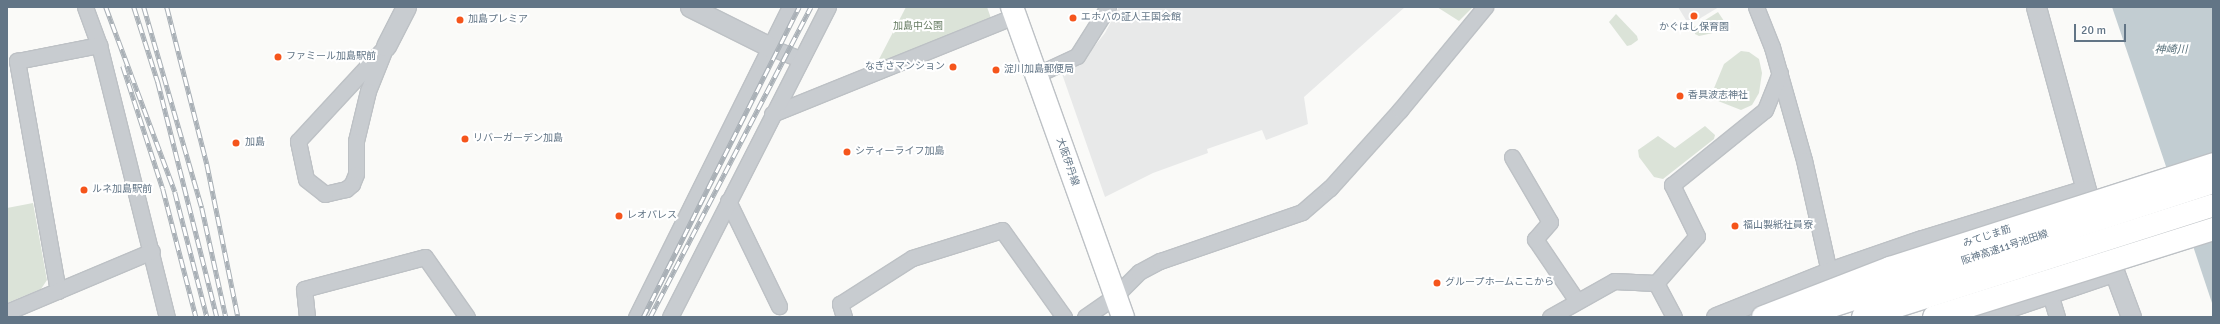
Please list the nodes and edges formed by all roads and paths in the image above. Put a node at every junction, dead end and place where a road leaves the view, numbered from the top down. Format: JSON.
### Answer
{"nodes":[{"id":1,"x":85,"y":7,"type":"edge"},
{"id":2,"x":406,"y":7,"type":"edge"},
{"id":3,"x":690,"y":7,"type":"edge"},
{"id":4,"x":790,"y":7,"type":"edge"},
{"id":5,"x":828,"y":7,"type":"edge"},
{"id":6,"x":1108,"y":7,"type":"edge"},
{"id":7,"x":1485,"y":7,"type":"edge"},
{"id":8,"x":1756,"y":7,"type":"edge"},
{"id":9,"x":2036,"y":7,"type":"edge"},
{"id":10,"x":1013,"y":11,"type":"edge"},
{"id":11,"x":99,"y":45,"type":"junction"},
{"id":12,"x":386,"y":46,"type":"junction"},
{"id":13,"x":770,"y":47,"type":"junction"},
{"id":14,"x":800,"y":59,"type":"junction"},
{"id":15,"x":1780,"y":73,"type":"junction"},
{"id":16,"x":1036,"y":75,"type":"junction"},
{"id":17,"x":772,"y":114,"type":"junction"},
{"id":18,"x":1512,"y":158,"type":"dead end"},
{"id":19,"x":2213,"y":164,"type":"edge"},
{"id":20,"x":2213,"y":182,"type":"edge"},
{"id":21,"x":2085,"y":190,"type":"junction"},
{"id":22,"x":728,"y":200,"type":"junction"},
{"id":23,"x":2213,"y":205,"type":"edge"},
{"id":24,"x":2213,"y":229,"type":"edge"},
{"id":25,"x":152,"y":251,"type":"junction"},
{"id":26,"x":1829,"y":272,"type":"junction"},
{"id":27,"x":2113,"y":272,"type":"junction"},
{"id":28,"x":1656,"y":284,"type":"junction"},
{"id":29,"x":58,"y":291,"type":"junction"},
{"id":30,"x":2050,"y":294,"type":"junction"},
{"id":31,"x":1116,"y":296,"type":"junction"},
{"id":32,"x":1578,"y":301,"type":"junction"},
{"id":33,"x":779,"y":306,"type":"dead end"},
{"id":34,"x":7,"y":312,"type":"edge"},
{"id":35,"x":167,"y":317,"type":"edge"},
{"id":36,"x":307,"y":317,"type":"edge"},
{"id":37,"x":467,"y":317,"type":"edge"},
{"id":38,"x":636,"y":317,"type":"edge"},
{"id":39,"x":670,"y":317,"type":"edge"},
{"id":40,"x":844,"y":317,"type":"edge"},
{"id":41,"x":1064,"y":317,"type":"edge"},
{"id":42,"x":1085,"y":317,"type":"edge"},
{"id":43,"x":1123,"y":317,"type":"edge"},
{"id":44,"x":1550,"y":317,"type":"edge"},
{"id":45,"x":1674,"y":317,"type":"edge"},
{"id":46,"x":1716,"y":317,"type":"edge"},
{"id":47,"x":1763,"y":317,"type":"edge"},
{"id":48,"x":1798,"y":317,"type":"edge"},
{"id":49,"x":1864,"y":317,"type":"edge"},
{"id":50,"x":1934,"y":317,"type":"edge"},
{"id":51,"x":1980,"y":317,"type":"edge"},
{"id":52,"x":2057,"y":317,"type":"edge"},
{"id":53,"x":2131,"y":317,"type":"edge"}],
"edges":[{"from":1,"to":11,"type":"street"},
{"from":2,"to":12,"type":"street"},
{"from":3,"to":13,"type":"street"},
{"from":4,"to":13,"type":"street"},
{"from":5,"to":14,"type":"street"},
{"from":6,"to":16,"type":"street"},
{"from":7,"to":31,"type":"street"},
{"from":8,"to":15,"type":"street"},
{"from":9,"to":21,"type":"street"},
{"from":10,"to":16,"type":"main road","name":"大阪伊丹線"},
{"from":10,"to":17,"type":"street"},
{"from":11,"to":25,"type":"street"},
{"from":11,"to":29,"type":"street"},
{"from":12,"to":12,"type":"street"},
{"from":13,"to":14,"type":"street"},
{"from":13,"to":38,"type":"street"},
{"from":14,"to":17,"type":"street"},
{"from":15,"to":26,"type":"street"},
{"from":15,"to":28,"type":"street"},
{"from":16,"to":31,"type":"main road","name":"大阪伊丹線"},
{"from":17,"to":22,"type":"street"},
{"from":18,"to":32,"type":"street"},
{"from":19,"to":47,"type":"main road","name":"みてじま筋","bridge":true},
{"from":20,"to":48,"type":"main road","name":"阪神高速11号池田線","bridge":true},
{"from":21,"to":26,"type":"street"},
{"from":21,"to":27,"type":"street"},
{"from":22,"to":33,"type":"street"},
{"from":22,"to":39,"type":"street"},
{"from":23,"to":49,"type":"main road","bridge":true},
{"from":24,"to":50,"type":"main road","bridge":true},
{"from":25,"to":29,"type":"street"},
{"from":25,"to":35,"type":"street"},
{"from":26,"to":46,"type":"street"},
{"from":26,"to":49,"type":"street"},
{"from":27,"to":30,"type":"street"},
{"from":27,"to":53,"type":"street"},
{"from":28,"to":32,"type":"street"},
{"from":28,"to":45,"type":"street"},
{"from":29,"to":34,"type":"street"},
{"from":30,"to":51,"type":"street"},
{"from":30,"to":52,"type":"street"},
{"from":31,"to":42,"type":"street"},
{"from":31,"to":43,"type":"main road","name":"大阪伊丹線"},
{"from":32,"to":44,"type":"street"},
{"from":36,"to":37,"type":"street"},
{"from":40,"to":41,"type":"street"}]}
